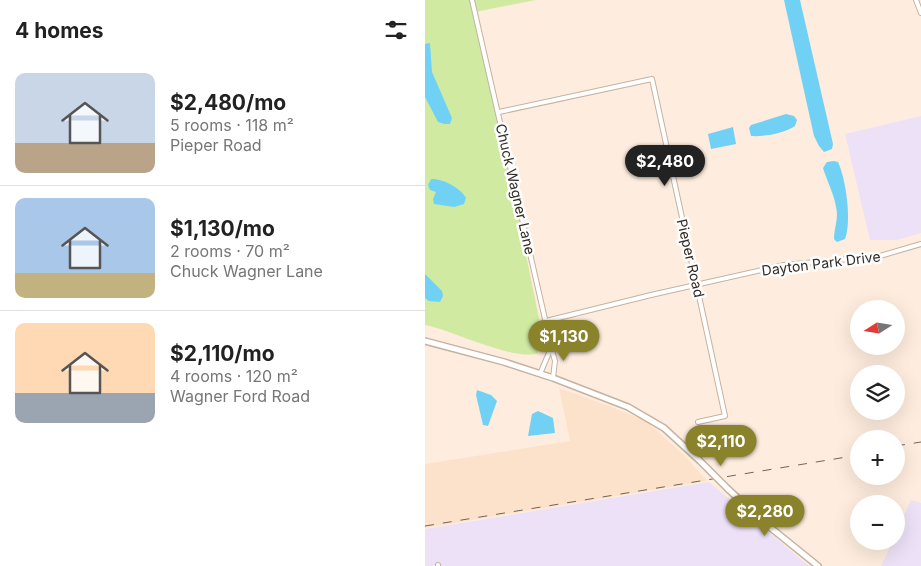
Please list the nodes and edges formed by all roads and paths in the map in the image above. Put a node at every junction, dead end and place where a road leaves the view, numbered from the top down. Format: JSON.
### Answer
{"nodes":[{"id":1,"x":472,"y":0,"type":"edge"},
{"id":2,"x":916,"y":0,"type":"edge"},
{"id":3,"x":921,"y":13,"type":"edge"},
{"id":4,"x":499,"y":112,"type":"junction"},
{"id":5,"x":921,"y":244,"type":"edge"},
{"id":6,"x":697,"y":284,"type":"junction"},
{"id":7,"x":546,"y":321,"type":"junction"},
{"id":8,"x":425,"y":341,"type":"edge"},
{"id":9,"x":551,"y":348,"type":"junction"},
{"id":10,"x":540,"y":374,"type":"junction"},
{"id":11,"x":553,"y":378,"type":"junction"},
{"id":12,"x":698,"y":422,"type":"dead end"},
{"id":13,"x":818,"y":566,"type":"edge"}],
"edges":[{"from":1,"to":4,"type":"street","name":"Chuck Wagner Lane"},
{"from":2,"to":3,"type":"street"},
{"from":4,"to":6,"type":"street","name":"Pieper Road"},
{"from":4,"to":7,"type":"street","name":"Chuck Wagner Lane"},
{"from":5,"to":6,"type":"street","name":"Dayton Park Drive"},
{"from":6,"to":7,"type":"street","name":"Dayton Park Drive"},
{"from":6,"to":12,"type":"street","name":"Pieper Road"},
{"from":7,"to":9,"type":"street","name":"Chuck Wagner Lane"},
{"from":8,"to":10,"type":"main road"},
{"from":9,"to":10,"type":"street"},
{"from":9,"to":11,"type":"street","name":"Chuck Wagner Lane"},
{"from":10,"to":11,"type":"main road"},
{"from":11,"to":13,"type":"main road","bridge":true}]}
